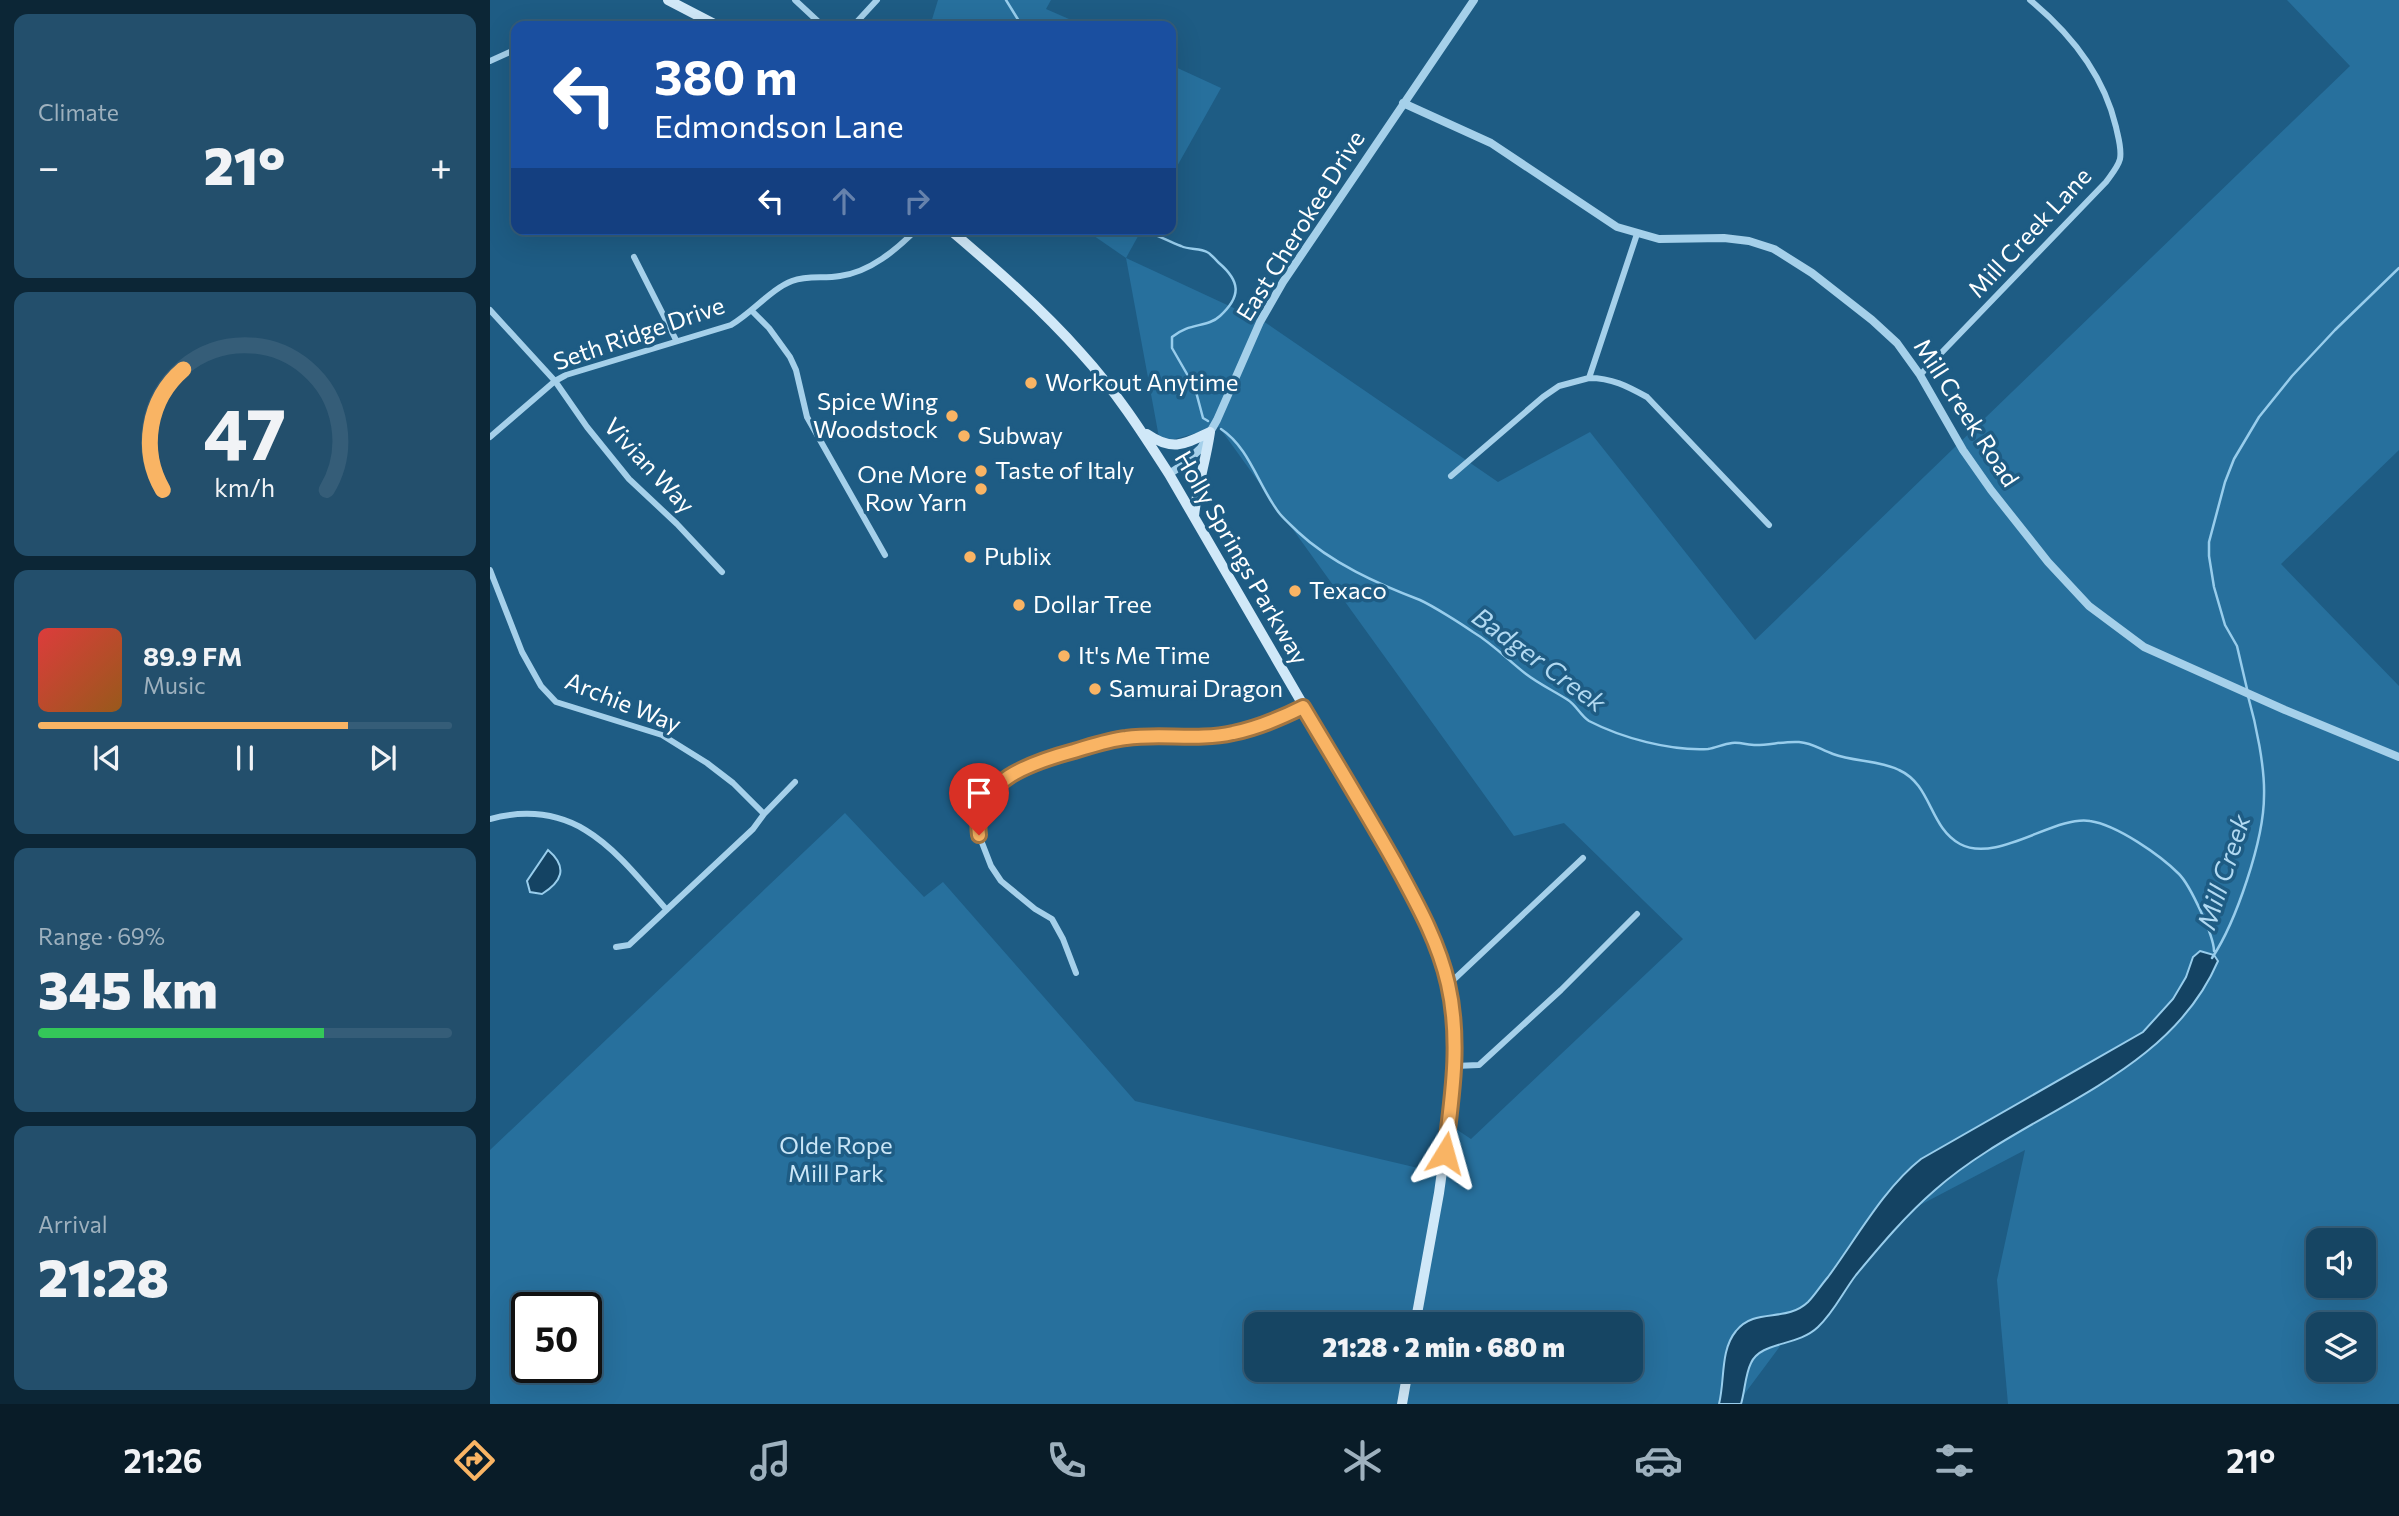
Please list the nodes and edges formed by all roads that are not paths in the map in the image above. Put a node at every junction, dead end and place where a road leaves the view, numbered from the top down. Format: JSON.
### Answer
{"nodes":[{"id":1,"x":668,"y":0,"type":"edge"},
{"id":2,"x":795,"y":0,"type":"edge"},
{"id":3,"x":877,"y":0,"type":"edge"},
{"id":4,"x":1474,"y":0,"type":"edge"},
{"id":5,"x":2030,"y":0,"type":"edge"},
{"id":6,"x":708,"y":21,"type":"edge"},
{"id":7,"x":818,"y":21,"type":"edge"},
{"id":8,"x":858,"y":21,"type":"edge"},
{"id":9,"x":511,"y":52,"type":"edge"},
{"id":10,"x":490,"y":61,"type":"edge"},
{"id":11,"x":1403,"y":103,"type":"junction"},
{"id":12,"x":1637,"y":234,"type":"junction"},
{"id":13,"x":910,"y":235,"type":"edge"},
{"id":14,"x":956,"y":235,"type":"edge"},
{"id":15,"x":634,"y":257,"type":"dead end"},
{"id":16,"x":490,"y":310,"type":"edge"},
{"id":17,"x":753,"y":312,"type":"junction"},
{"id":18,"x":676,"y":340,"type":"junction"},
{"id":19,"x":1920,"y":375,"type":"junction"},
{"id":20,"x":1589,"y":378,"type":"junction"},
{"id":21,"x":555,"y":381,"type":"junction"},
{"id":22,"x":1142,"y":431,"type":"junction"},
{"id":23,"x":1210,"y":432,"type":"junction"},
{"id":24,"x":490,"y":437,"type":"edge"},
{"id":25,"x":1169,"y":474,"type":"junction"},
{"id":26,"x":1451,"y":476,"type":"dead end"},
{"id":27,"x":1194,"y":516,"type":"junction"},
{"id":28,"x":1769,"y":525,"type":"dead end"},
{"id":29,"x":885,"y":555,"type":"dead end"},
{"id":30,"x":490,"y":570,"type":"edge"},
{"id":31,"x":722,"y":572,"type":"dead end"},
{"id":32,"x":1303,"y":707,"type":"junction"},
{"id":33,"x":2399,"y":757,"type":"edge"},
{"id":34,"x":795,"y":782,"type":"dead end"},
{"id":35,"x":764,"y":814,"type":"junction"},
{"id":36,"x":490,"y":819,"type":"edge"},
{"id":37,"x":1583,"y":858,"type":"dead end"},
{"id":38,"x":666,"y":909,"type":"junction"},
{"id":39,"x":1637,"y":914,"type":"dead end"},
{"id":40,"x":615,"y":947,"type":"dead end"},
{"id":41,"x":1076,"y":973,"type":"dead end"},
{"id":42,"x":1448,"y":985,"type":"junction"},
{"id":43,"x":1455,"y":1066,"type":"junction"},
{"id":44,"x":1418,"y":1312,"type":"edge"},
{"id":45,"x":1406,"y":1382,"type":"edge"},
{"id":46,"x":1402,"y":1404,"type":"edge"}],
"edges":[{"from":1,"to":6,"type":"main road"},
{"from":2,"to":7,"type":"street"},
{"from":3,"to":8,"type":"street"},
{"from":4,"to":11,"type":"street","name":"East Cherokee Drive"},
{"from":5,"to":19,"type":"street","name":"Mill Creek Lane"},
{"from":9,"to":10,"type":"street"},
{"from":11,"to":12,"type":"street","name":"Mill Creek Road"},
{"from":11,"to":23,"type":"street","name":"East Cherokee Drive"},
{"from":12,"to":19,"type":"street","name":"Mill Creek Road"},
{"from":12,"to":20,"type":"street"},
{"from":13,"to":17,"type":"street","name":"Seth Ridge Drive"},
{"from":14,"to":22,"type":"main road","name":"Holly Springs Parkway"},
{"from":15,"to":18,"type":"street"},
{"from":16,"to":21,"type":"street","name":"Vivian Way"},
{"from":17,"to":18,"type":"street","name":"Seth Ridge Drive"},
{"from":17,"to":29,"type":"street"},
{"from":18,"to":21,"type":"street","name":"Seth Ridge Drive"},
{"from":19,"to":33,"type":"street","name":"Mill Creek Road"},
{"from":20,"to":26,"type":"street"},
{"from":20,"to":28,"type":"street"},
{"from":21,"to":24,"type":"street","name":"Seth Ridge Drive"},
{"from":21,"to":31,"type":"street","name":"Vivian Way"},
{"from":22,"to":23,"type":"main road"},
{"from":22,"to":25,"type":"main road","name":"Holly Springs Parkway"},
{"from":23,"to":25,"type":"street","name":"East Cherokee Drive"},
{"from":23,"to":27,"type":"main road"},
{"from":25,"to":27,"type":"main road","name":"Holly Springs Parkway"},
{"from":27,"to":32,"type":"main road","name":"Holly Springs Parkway"},
{"from":30,"to":35,"type":"street","name":"Archie Way"},
{"from":32,"to":41,"type":"street"},
{"from":32,"to":42,"type":"main road","name":"Holly Springs Parkway"},
{"from":34,"to":35,"type":"street"},
{"from":35,"to":38,"type":"street"},
{"from":36,"to":38,"type":"street"},
{"from":37,"to":42,"type":"street"},
{"from":38,"to":40,"type":"street"},
{"from":39,"to":43,"type":"street"},
{"from":42,"to":43,"type":"main road","name":"Holly Springs Parkway"},
{"from":43,"to":44,"type":"main road","name":"Holly Springs Parkway"},
{"from":45,"to":46,"type":"main road"}]}
